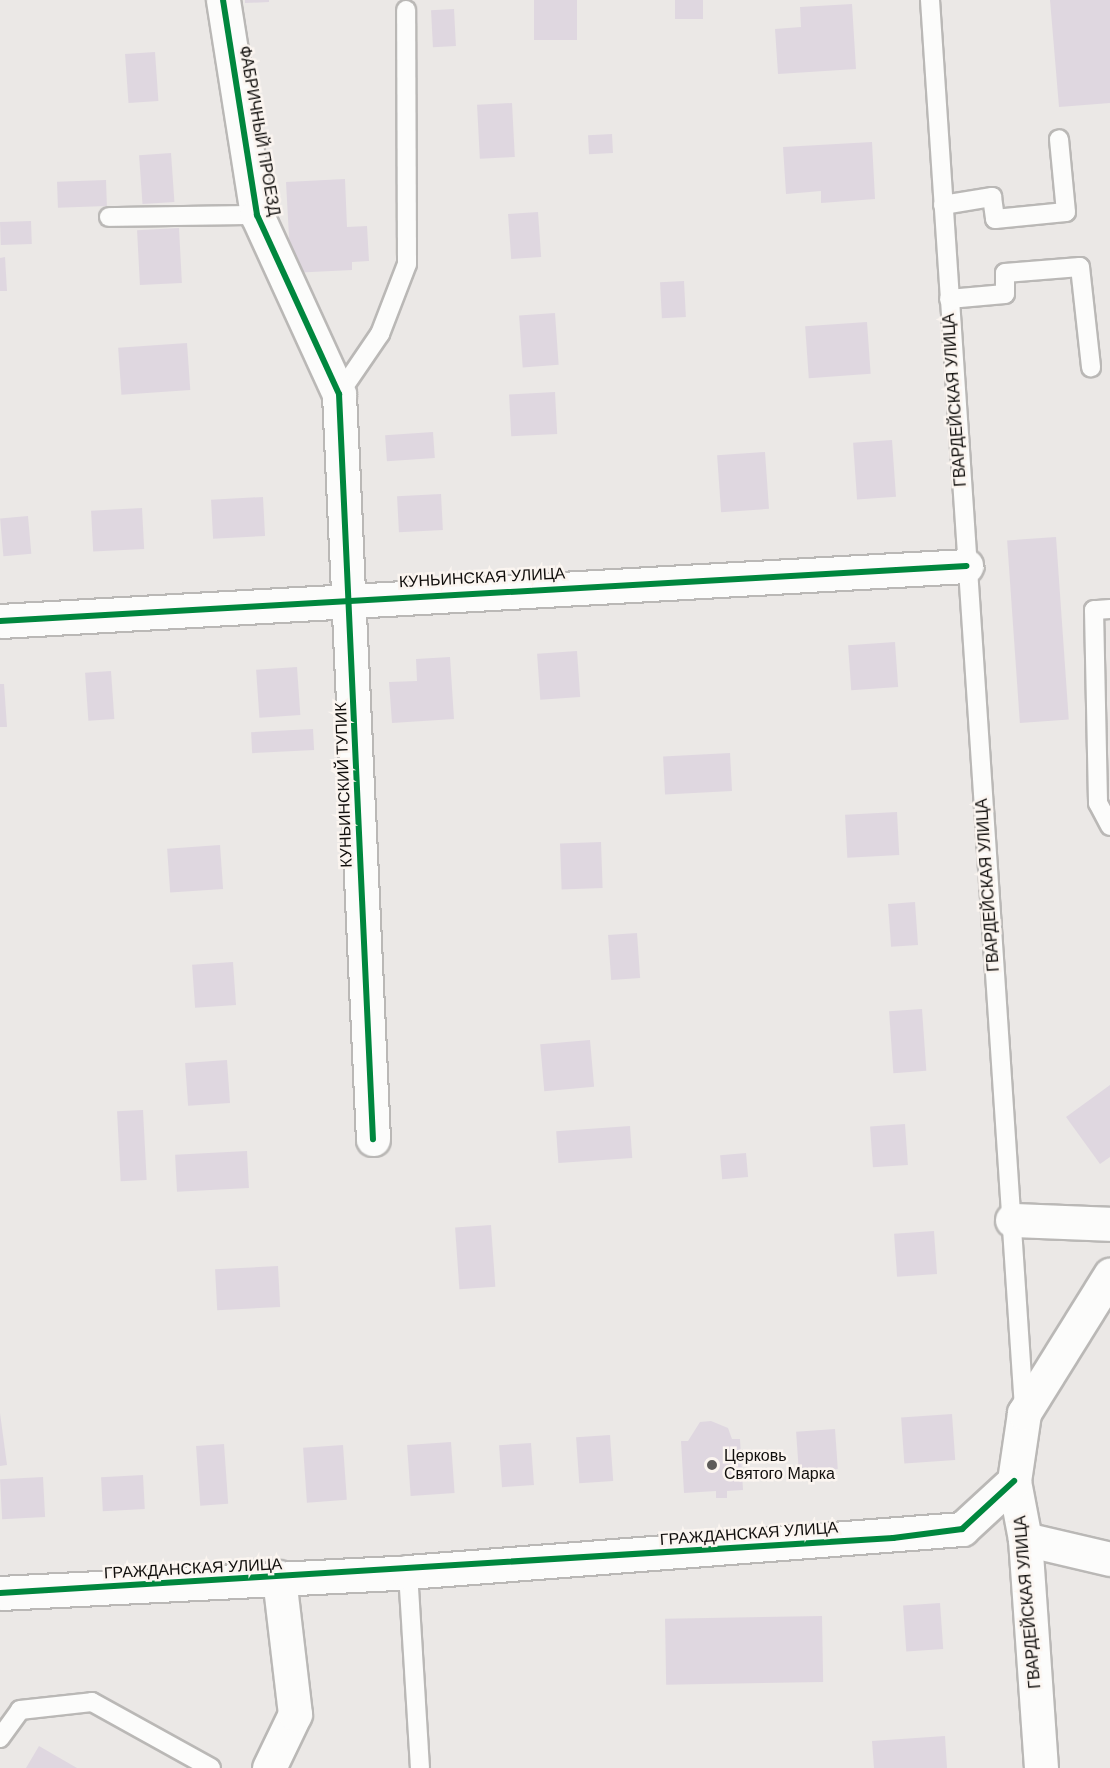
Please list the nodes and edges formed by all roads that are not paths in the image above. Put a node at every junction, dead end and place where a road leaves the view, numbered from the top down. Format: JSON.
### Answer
{"nodes":[{"id":1,"x":223,"y":0,"type":"edge"},
{"id":2,"x":930,"y":0,"type":"edge"},
{"id":3,"x":406,"y":10,"type":"dead end"},
{"id":4,"x":1059,"y":139,"type":"dead end"},
{"id":5,"x":943,"y":205,"type":"junction"},
{"id":6,"x":257,"y":215,"type":"junction"},
{"id":7,"x":109,"y":217,"type":"dead end"},
{"id":8,"x":949,"y":299,"type":"junction"},
{"id":9,"x":1091,"y":367,"type":"dead end"},
{"id":10,"x":339,"y":394,"type":"junction"},
{"id":11,"x":966,"y":566,"type":"junction"},
{"id":12,"x":352,"y":598,"type":"junction"},
{"id":13,"x":1110,"y":609,"type":"edge"},
{"id":14,"x":0,"y":621,"type":"edge"},
{"id":15,"x":1110,"y":826,"type":"edge"},
{"id":16,"x":373,"y":1139,"type":"dead end"},
{"id":17,"x":1012,"y":1220,"type":"junction"},
{"id":18,"x":1110,"y":1224,"type":"edge"},
{"id":19,"x":1110,"y":1275,"type":"edge"},
{"id":20,"x":1024,"y":1413,"type":"junction"},
{"id":21,"x":1014,"y":1481,"type":"junction"},
{"id":22,"x":1025,"y":1539,"type":"junction"},
{"id":23,"x":1110,"y":1559,"type":"edge"},
{"id":24,"x":408,"y":1572,"type":"junction"},
{"id":25,"x":279,"y":1577,"type":"junction"},
{"id":26,"x":0,"y":1593,"type":"edge"},
{"id":27,"x":0,"y":1738,"type":"edge"},
{"id":28,"x":212,"y":1768,"type":"edge"},
{"id":29,"x":269,"y":1768,"type":"edge"},
{"id":30,"x":420,"y":1768,"type":"edge"},
{"id":31,"x":1041,"y":1768,"type":"edge"}],
"edges":[{"from":1,"to":6,"type":"street","name":"ФАБРИЧНЫЙ ПРОЕЗД"},
{"from":2,"to":5,"type":"lane","name":"ГВАРДЕЙСКАЯ УЛИЦА"},
{"from":3,"to":10,"type":"lane"},
{"from":4,"to":5,"type":"lane"},
{"from":5,"to":8,"type":"lane","name":"ГВАРДЕЙСКАЯ УЛИЦА"},
{"from":6,"to":7,"type":"lane"},
{"from":6,"to":10,"type":"street","name":"ФАБРИЧНЫЙ ПРОЕЗД"},
{"from":8,"to":9,"type":"lane"},
{"from":8,"to":11,"type":"lane","name":"ГВАРДЕЙСКАЯ УЛИЦА"},
{"from":10,"to":12,"type":"street","name":"КУНЬИНСКИЙ ТУПИК"},
{"from":11,"to":12,"type":"street","name":"КУНЬИНСКАЯ УЛИЦА"},
{"from":11,"to":17,"type":"lane","name":"ГВАРДЕЙСКАЯ УЛИЦА"},
{"from":12,"to":14,"type":"street","name":"КУНЬИНСКАЯ УЛИЦА"},
{"from":12,"to":16,"type":"street","name":"КУНЬИНСКИЙ ТУПИК"},
{"from":13,"to":15,"type":"lane"},
{"from":17,"to":18,"type":"street"},
{"from":17,"to":20,"type":"lane","name":"ГВАРДЕЙСКАЯ УЛИЦА"},
{"from":19,"to":20,"type":"street"},
{"from":20,"to":21,"type":"street","name":"ГВАРДЕЙСКАЯ УЛИЦА"},
{"from":21,"to":22,"type":"street","name":"ГВАРДЕЙСКАЯ УЛИЦА"},
{"from":21,"to":24,"type":"street","name":"ГРАЖДАНСКАЯ УЛИЦА"},
{"from":22,"to":23,"type":"street"},
{"from":22,"to":31,"type":"street","name":"ГВАРДЕЙСКАЯ УЛИЦА"},
{"from":24,"to":25,"type":"street","name":"ГРАЖДАНСКАЯ УЛИЦА"},
{"from":24,"to":30,"type":"lane"},
{"from":25,"to":26,"type":"street","name":"ГРАЖДАНСКАЯ УЛИЦА"},
{"from":25,"to":29,"type":"street"},
{"from":27,"to":28,"type":"lane"}]}
